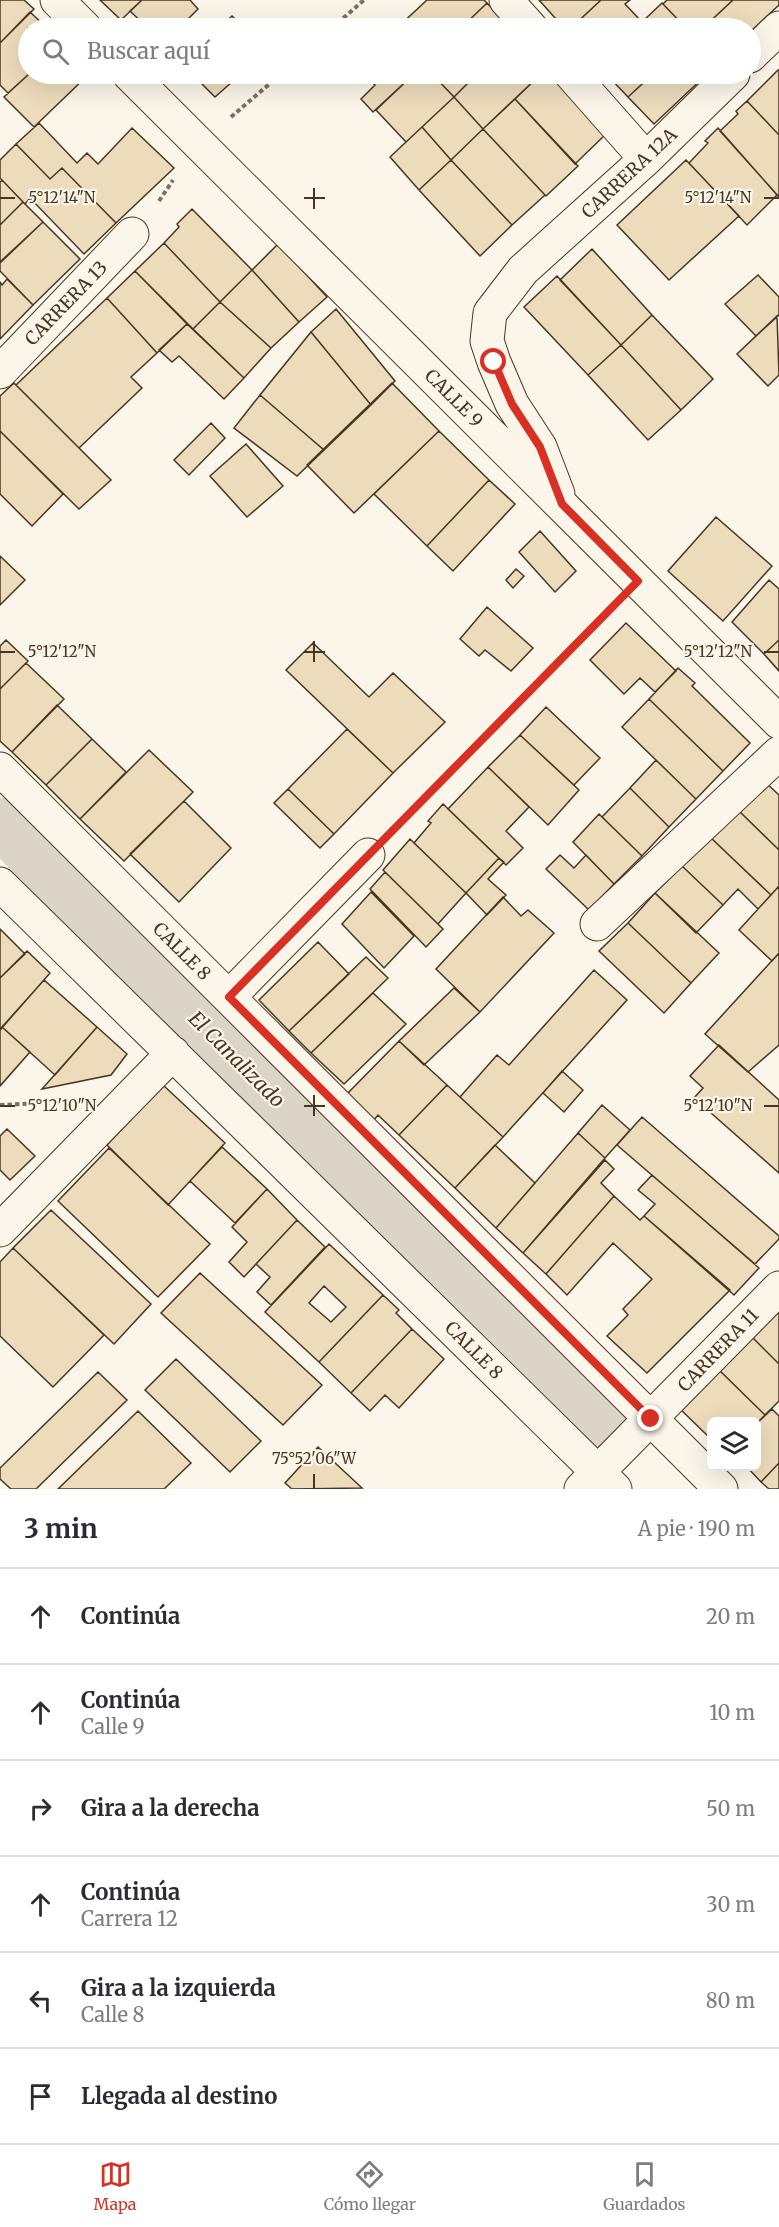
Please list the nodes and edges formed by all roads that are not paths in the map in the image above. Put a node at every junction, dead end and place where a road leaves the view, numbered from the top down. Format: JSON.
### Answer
{"nodes":[{"id":1,"x":57,"y":0,"type":"edge"},
{"id":2,"x":506,"y":0,"type":"edge"},
{"id":3,"x":75,"y":18,"type":"edge"},
{"id":4,"x":522,"y":18,"type":"edge"},
{"id":5,"x":779,"y":28,"type":"edge"},
{"id":6,"x":761,"y":45,"type":"edge"},
{"id":7,"x":139,"y":84,"type":"edge"},
{"id":8,"x":580,"y":84,"type":"edge"},
{"id":9,"x":723,"y":84,"type":"edge"},
{"id":10,"x":646,"y":159,"type":"junction"},
{"id":11,"x":132,"y":234,"type":"dead end"},
{"id":12,"x":0,"y":372,"type":"edge"},
{"id":13,"x":562,"y":504,"type":"junction"},
{"id":14,"x":779,"y":722,"type":"edge"},
{"id":15,"x":779,"y":753,"type":"edge"},
{"id":16,"x":0,"y":769,"type":"edge"},
{"id":17,"x":368,"y":855,"type":"road end"},
{"id":18,"x":0,"y":884,"type":"edge"},
{"id":19,"x":597,"y":924,"type":"dead end"},
{"id":20,"x":229,"y":997,"type":"junction"},
{"id":21,"x":173,"y":1053,"type":"junction"},
{"id":22,"x":0,"y":1230,"type":"edge"},
{"id":23,"x":779,"y":1288,"type":"edge"},
{"id":24,"x":651,"y":1419,"type":"junction"},
{"id":25,"x":598,"y":1483,"type":"edge"},
{"id":26,"x":721,"y":1489,"type":"edge"}],
"edges":[{"from":1,"to":3,"type":"street"},
{"from":2,"to":4,"type":"street"},
{"from":5,"to":6,"type":"street"},
{"from":7,"to":13,"type":"street","name":"CALLE 9"},
{"from":8,"to":10,"type":"street"},
{"from":9,"to":10,"type":"street","name":"CARRERA 12A"},
{"from":10,"to":13,"type":"street","name":"CARRERA 12A"},
{"from":11,"to":12,"type":"street","name":"CARRERA 13"},
{"from":13,"to":14,"type":"street","name":"CALLE 9"},
{"from":15,"to":19,"type":"street"},
{"from":16,"to":20,"type":"street","name":"CALLE 8"},
{"from":17,"to":20,"type":"street"},
{"from":18,"to":21,"type":"street","name":"CALLE 8"},
{"from":20,"to":24,"type":"street","name":"CALLE 8"},
{"from":21,"to":22,"type":"street"},
{"from":21,"to":25,"type":"street","name":"CALLE 8"},
{"from":23,"to":24,"type":"street","name":"CARRERA 11"},
{"from":24,"to":25,"type":"street","name":"CARRERA 11"},
{"from":24,"to":26,"type":"street","name":"CALLE 8"}]}
